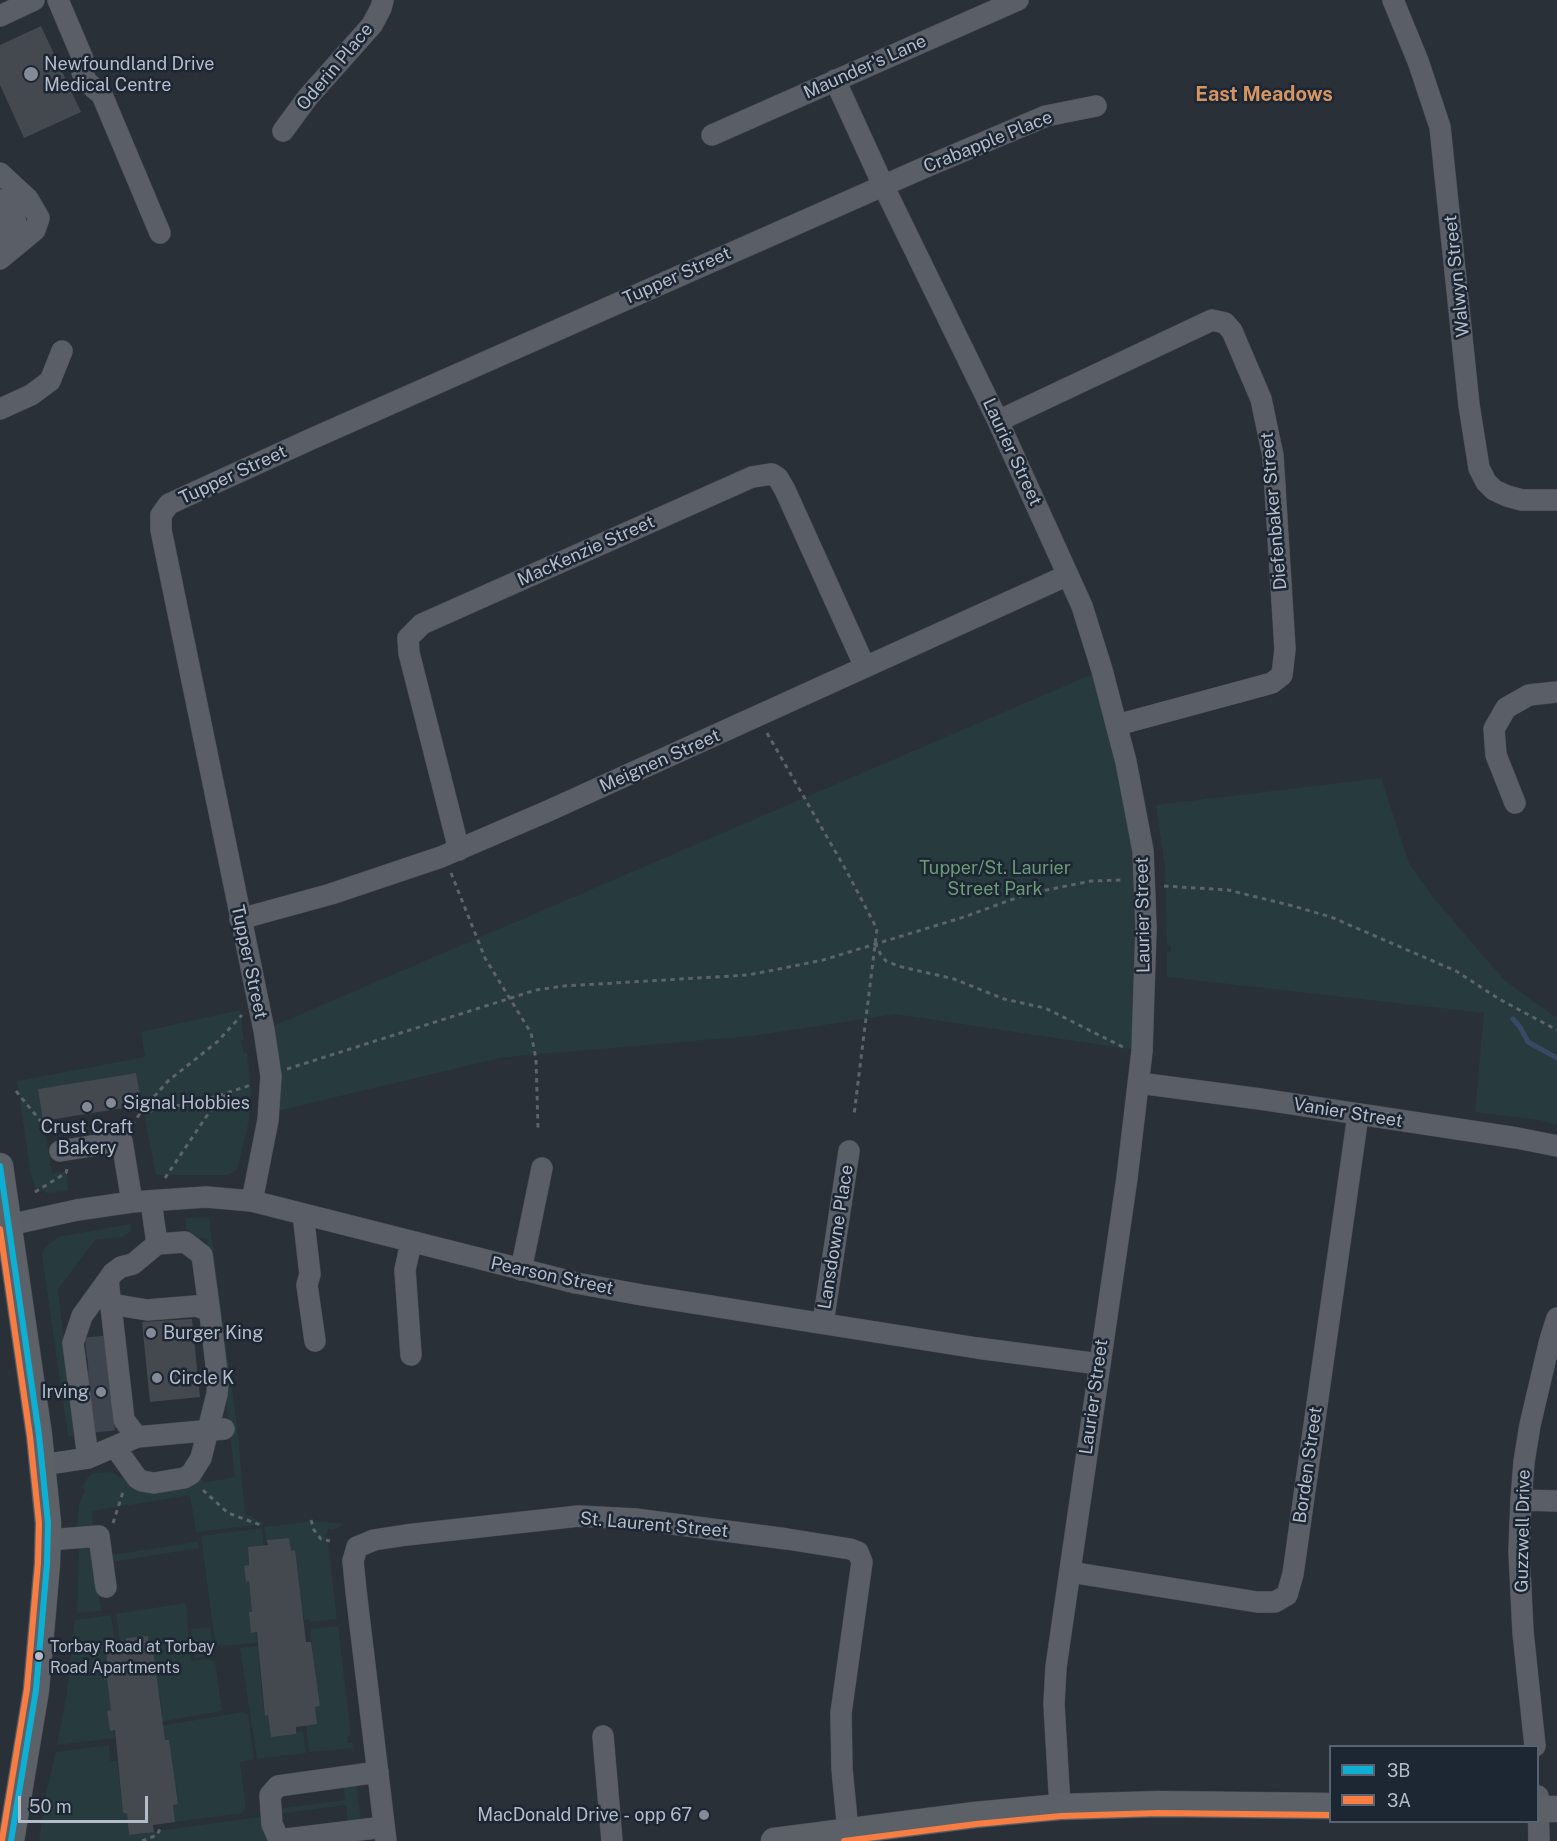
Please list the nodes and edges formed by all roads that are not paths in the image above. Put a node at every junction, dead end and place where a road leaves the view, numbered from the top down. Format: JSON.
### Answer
{"nodes":[{"id":1,"x":34,"y":0,"type":"edge"},
{"id":2,"x":58,"y":0,"type":"edge"},
{"id":3,"x":383,"y":0,"type":"edge"},
{"id":4,"x":1018,"y":0,"type":"edge"},
{"id":5,"x":1393,"y":0,"type":"edge"},
{"id":6,"x":0,"y":16,"type":"edge"},
{"id":7,"x":835,"y":80,"type":"junction"},
{"id":8,"x":1096,"y":106,"type":"dead end"},
{"id":9,"x":283,"y":131,"type":"dead end"},
{"id":10,"x":712,"y":135,"type":"dead end"},
{"id":11,"x":0,"y":173,"type":"edge"},
{"id":12,"x":883,"y":185,"type":"junction"},
{"id":13,"x":0,"y":200,"type":"edge"},
{"id":14,"x":0,"y":221,"type":"edge"},
{"id":15,"x":0,"y":228,"type":"edge"},
{"id":16,"x":160,"y":233,"type":"dead end"},
{"id":17,"x":0,"y":247,"type":"edge"},
{"id":18,"x":0,"y":259,"type":"edge"},
{"id":19,"x":62,"y":351,"type":"dead end"},
{"id":20,"x":0,"y":409,"type":"edge"},
{"id":21,"x":998,"y":420,"type":"junction"},
{"id":22,"x":1557,"y":500,"type":"edge"},
{"id":23,"x":1068,"y":575,"type":"junction"},
{"id":24,"x":865,"y":667,"type":"junction"},
{"id":25,"x":1557,"y":692,"type":"edge"},
{"id":26,"x":1117,"y":725,"type":"junction"},
{"id":27,"x":1515,"y":803,"type":"dead end"},
{"id":28,"x":459,"y":849,"type":"junction"},
{"id":29,"x":240,"y":919,"type":"junction"},
{"id":30,"x":1139,"y":1083,"type":"junction"},
{"id":31,"x":1358,"y":1115,"type":"junction"},
{"id":32,"x":1557,"y":1146,"type":"edge"},
{"id":33,"x":67,"y":1150,"type":"road end"},
{"id":34,"x":849,"y":1151,"type":"dead end"},
{"id":35,"x":0,"y":1166,"type":"edge"},
{"id":36,"x":542,"y":1168,"type":"dead end"},
{"id":37,"x":141,"y":1201,"type":"junction"},
{"id":38,"x":252,"y":1201,"type":"junction"},
{"id":39,"x":303,"y":1214,"type":"junction"},
{"id":40,"x":9,"y":1225,"type":"junction"},
{"id":41,"x":411,"y":1242,"type":"junction"},
{"id":42,"x":157,"y":1244,"type":"junction"},
{"id":43,"x":521,"y":1270,"type":"junction"},
{"id":44,"x":108,"y":1280,"type":"junction"},
{"id":45,"x":111,"y":1304,"type":"junction"},
{"id":46,"x":210,"y":1314,"type":"junction"},
{"id":47,"x":1557,"y":1318,"type":"edge"},
{"id":48,"x":823,"y":1323,"type":"junction"},
{"id":49,"x":315,"y":1341,"type":"dead end"},
{"id":50,"x":411,"y":1354,"type":"dead end"},
{"id":51,"x":1099,"y":1364,"type":"junction"},
{"id":52,"x":100,"y":1383,"type":"junction"},
{"id":53,"x":216,"y":1430,"type":"junction"},
{"id":54,"x":137,"y":1437,"type":"junction"},
{"id":55,"x":115,"y":1446,"type":"junction"},
{"id":56,"x":88,"y":1458,"type":"junction"},
{"id":57,"x":42,"y":1465,"type":"junction"},
{"id":58,"x":1521,"y":1500,"type":"junction"},
{"id":59,"x":1557,"y":1502,"type":"edge"},
{"id":60,"x":48,"y":1540,"type":"junction"},
{"id":61,"x":1070,"y":1572,"type":"junction"},
{"id":62,"x":106,"y":1587,"type":"dead end"},
{"id":63,"x":603,"y":1736,"type":"dead end"},
{"id":64,"x":1535,"y":1745,"type":"edge"},
{"id":65,"x":378,"y":1772,"type":"junction"},
{"id":66,"x":1329,"y":1806,"type":"edge"},
{"id":67,"x":1060,"y":1807,"type":"junction"},
{"id":68,"x":16,"y":1808,"type":"junction"},
{"id":69,"x":1539,"y":1809,"type":"edge"},
{"id":70,"x":1557,"y":1809,"type":"edge"},
{"id":71,"x":1538,"y":1823,"type":"edge"},
{"id":72,"x":0,"y":1828,"type":"edge"},
{"id":73,"x":848,"y":1831,"type":"junction"},
{"id":74,"x":385,"y":1834,"type":"edge"},
{"id":75,"x":11,"y":1841,"type":"edge"},
{"id":76,"x":24,"y":1841,"type":"edge"},
{"id":77,"x":612,"y":1841,"type":"edge"},
{"id":78,"x":774,"y":1841,"type":"edge"},
{"id":79,"x":1539,"y":1841,"type":"edge"}],
"edges":[{"from":1,"to":6,"type":"street"},
{"from":2,"to":16,"type":"street"},
{"from":3,"to":9,"type":"street","name":"Oderin Place"},
{"from":4,"to":7,"type":"street","name":"Maunder's Lane"},
{"from":5,"to":22,"type":"street","name":"Walwyn Street"},
{"from":7,"to":10,"type":"street","name":"Maunder's Lane"},
{"from":7,"to":12,"type":"street","name":"Laurier Street"},
{"from":8,"to":12,"type":"street","name":"Crabapple Place"},
{"from":11,"to":18,"type":"street"},
{"from":12,"to":21,"type":"street","name":"Laurier Street"},
{"from":12,"to":29,"type":"street","name":"Tupper Street"},
{"from":13,"to":17,"type":"street"},
{"from":14,"to":15,"type":"street"},
{"from":19,"to":20,"type":"street"},
{"from":21,"to":23,"type":"street","name":"Laurier Street"},
{"from":21,"to":26,"type":"street","name":"Diefenbaker Street"},
{"from":23,"to":24,"type":"street","name":"Meignen Street"},
{"from":23,"to":26,"type":"street","name":"Laurier Street"},
{"from":24,"to":28,"type":"street","name":"Meignen Street"},
{"from":24,"to":28,"type":"street","name":"MacKenzie Street"},
{"from":25,"to":27,"type":"street"},
{"from":26,"to":30,"type":"street","name":"Laurier Street"},
{"from":28,"to":29,"type":"street","name":"Meignen Street"},
{"from":29,"to":38,"type":"street","name":"Tupper Street"},
{"from":30,"to":31,"type":"street","name":"Vanier Street"},
{"from":30,"to":51,"type":"street","name":"Laurier Street"},
{"from":31,"to":32,"type":"street","name":"Vanier Street"},
{"from":31,"to":61,"type":"street","name":"Borden Street"},
{"from":33,"to":37,"type":"street"},
{"from":34,"to":48,"type":"street","name":"Lansdowne Place"},
{"from":35,"to":40,"type":"main road"},
{"from":36,"to":43,"type":"street"},
{"from":37,"to":38,"type":"street","name":"Pearson Street"},
{"from":37,"to":40,"type":"street","name":"Pearson Street"},
{"from":37,"to":42,"type":"street"},
{"from":38,"to":39,"type":"street","name":"Pearson Street"},
{"from":39,"to":41,"type":"street","name":"Pearson Street"},
{"from":39,"to":49,"type":"street"},
{"from":40,"to":57,"type":"main road"},
{"from":41,"to":43,"type":"street","name":"Pearson Street"},
{"from":41,"to":50,"type":"street"},
{"from":42,"to":44,"type":"street"},
{"from":42,"to":46,"type":"street"},
{"from":43,"to":48,"type":"street","name":"Pearson Street"},
{"from":44,"to":45,"type":"street"},
{"from":44,"to":52,"type":"street"},
{"from":45,"to":46,"type":"street"},
{"from":45,"to":52,"type":"street"},
{"from":46,"to":53,"type":"street"},
{"from":47,"to":58,"type":"street","name":"Guzzwell Drive"},
{"from":48,"to":51,"type":"street","name":"Pearson Street"},
{"from":51,"to":61,"type":"street","name":"Laurier Street"},
{"from":52,"to":54,"type":"street"},
{"from":52,"to":56,"type":"street"},
{"from":53,"to":54,"type":"street"},
{"from":53,"to":55,"type":"street"},
{"from":54,"to":55,"type":"street"},
{"from":55,"to":56,"type":"street"},
{"from":56,"to":57,"type":"street"},
{"from":57,"to":60,"type":"main road"},
{"from":58,"to":59,"type":"street"},
{"from":58,"to":64,"type":"street","name":"Guzzwell Drive"},
{"from":60,"to":62,"type":"street"},
{"from":60,"to":68,"type":"main road"},
{"from":61,"to":67,"type":"street","name":"Laurier Street"},
{"from":63,"to":77,"type":"street"},
{"from":65,"to":73,"type":"street","name":"St. Laurent Street"},
{"from":65,"to":74,"type":"street","name":"St. Laurent Street"},
{"from":65,"to":74,"type":"street"},
{"from":66,"to":67,"type":"main road"},
{"from":67,"to":73,"type":"main road"},
{"from":68,"to":72,"type":"main road"},
{"from":68,"to":75,"type":"main road"},
{"from":68,"to":76,"type":"main road"},
{"from":69,"to":70,"type":"main road"},
{"from":71,"to":79,"type":"street"},
{"from":73,"to":78,"type":"main road"}]}
